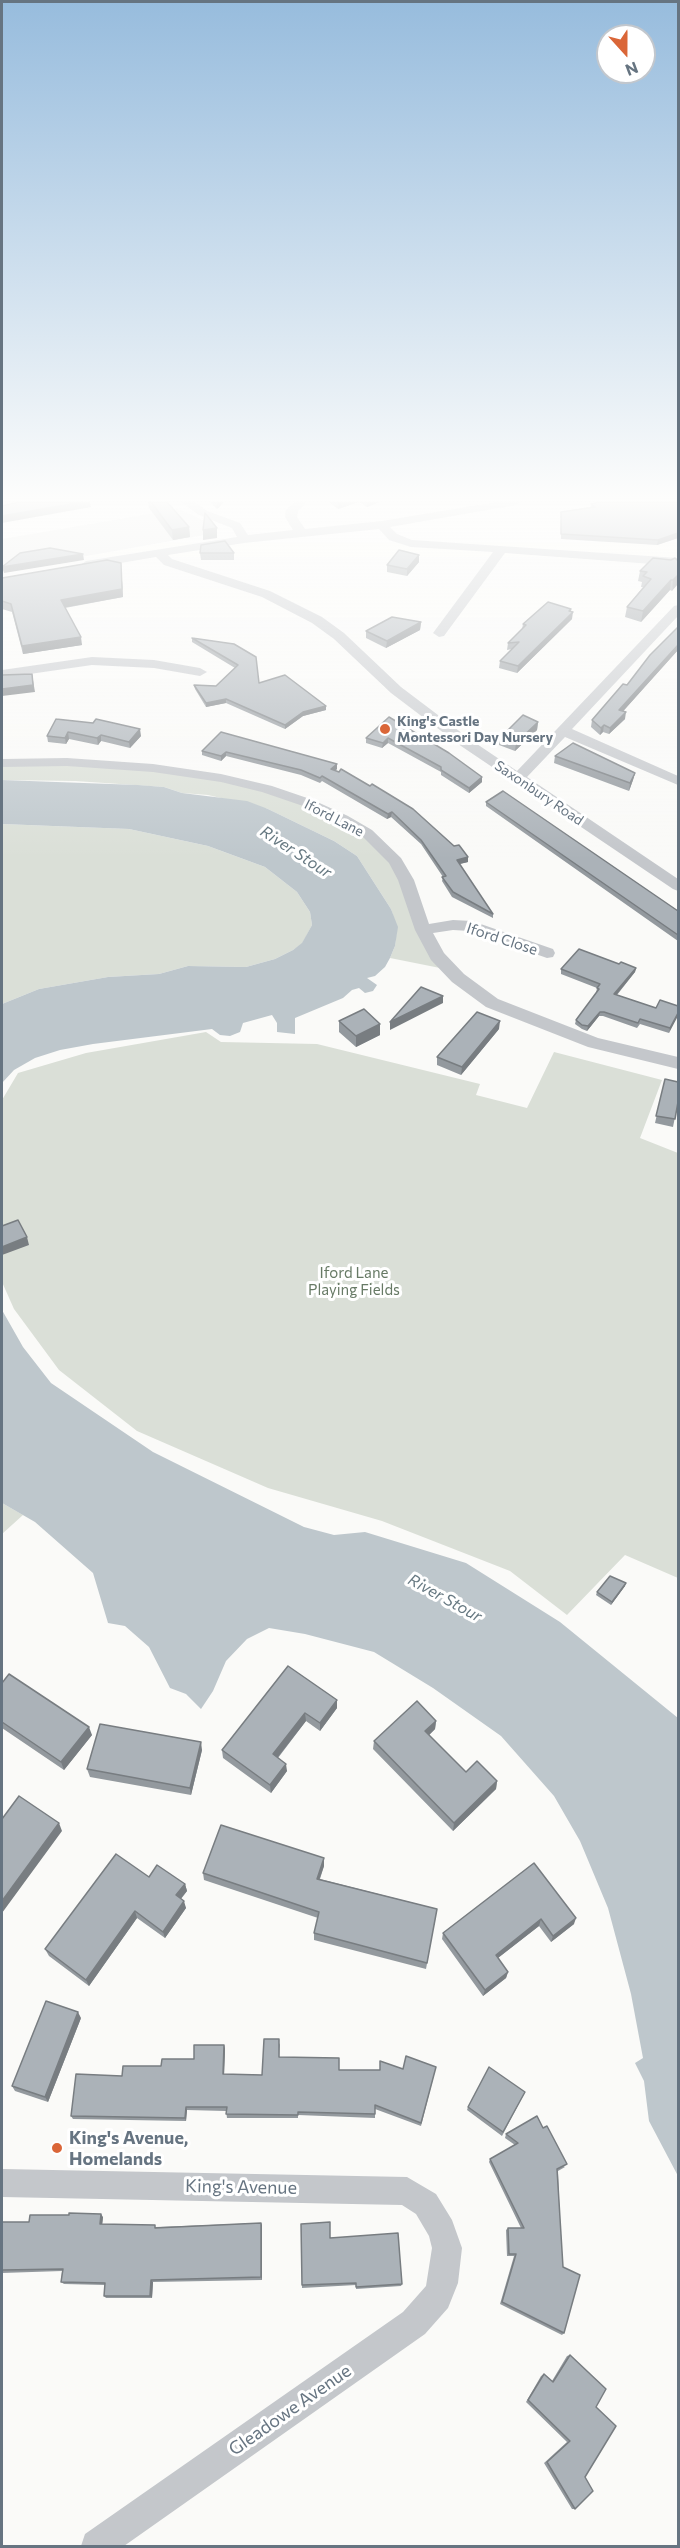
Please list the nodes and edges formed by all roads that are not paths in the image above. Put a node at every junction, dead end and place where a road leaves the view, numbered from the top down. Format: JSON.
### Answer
{"nodes":[{"id":1,"x":318,"y":621,"type":"edge"},
{"id":2,"x":448,"y":621,"type":"edge"},
{"id":3,"x":667,"y":621,"type":"edge"},
{"id":4,"x":439,"y":633,"type":"dead end"},
{"id":5,"x":200,"y":672,"type":"dead end"},
{"id":6,"x":2,"y":674,"type":"edge"},
{"id":7,"x":564,"y":731,"type":"junction"},
{"id":8,"x":2,"y":763,"type":"edge"},
{"id":9,"x":518,"y":778,"type":"junction"},
{"id":10,"x":678,"y":781,"type":"edge"},
{"id":11,"x":678,"y":886,"type":"edge"},
{"id":12,"x":423,"y":930,"type":"junction"},
{"id":13,"x":547,"y":954,"type":"dead end"},
{"id":14,"x":678,"y":1063,"type":"edge"},
{"id":15,"x":2,"y":2183,"type":"edge"},
{"id":16,"x":447,"y":2248,"type":"joint"},
{"id":17,"x":97,"y":2547,"type":"edge"}],
"edges":[{"from":1,"to":9,"type":"street","name":"Saxonbury Road"},
{"from":2,"to":4,"type":"street"},
{"from":3,"to":7,"type":"street"},
{"from":5,"to":6,"type":"street"},
{"from":7,"to":9,"type":"street"},
{"from":7,"to":10,"type":"street"},
{"from":8,"to":12,"type":"street","name":"Iford Lane"},
{"from":9,"to":11,"type":"street","name":"Saxonbury Road"},
{"from":12,"to":13,"type":"street","name":"Iford Close"},
{"from":12,"to":14,"type":"street","name":"Iford Lane"},
{"from":15,"to":16,"type":"street","name":"King's Avenue"},
{"from":16,"to":17,"type":"street","name":"Gleadowe Avenue"}]}
